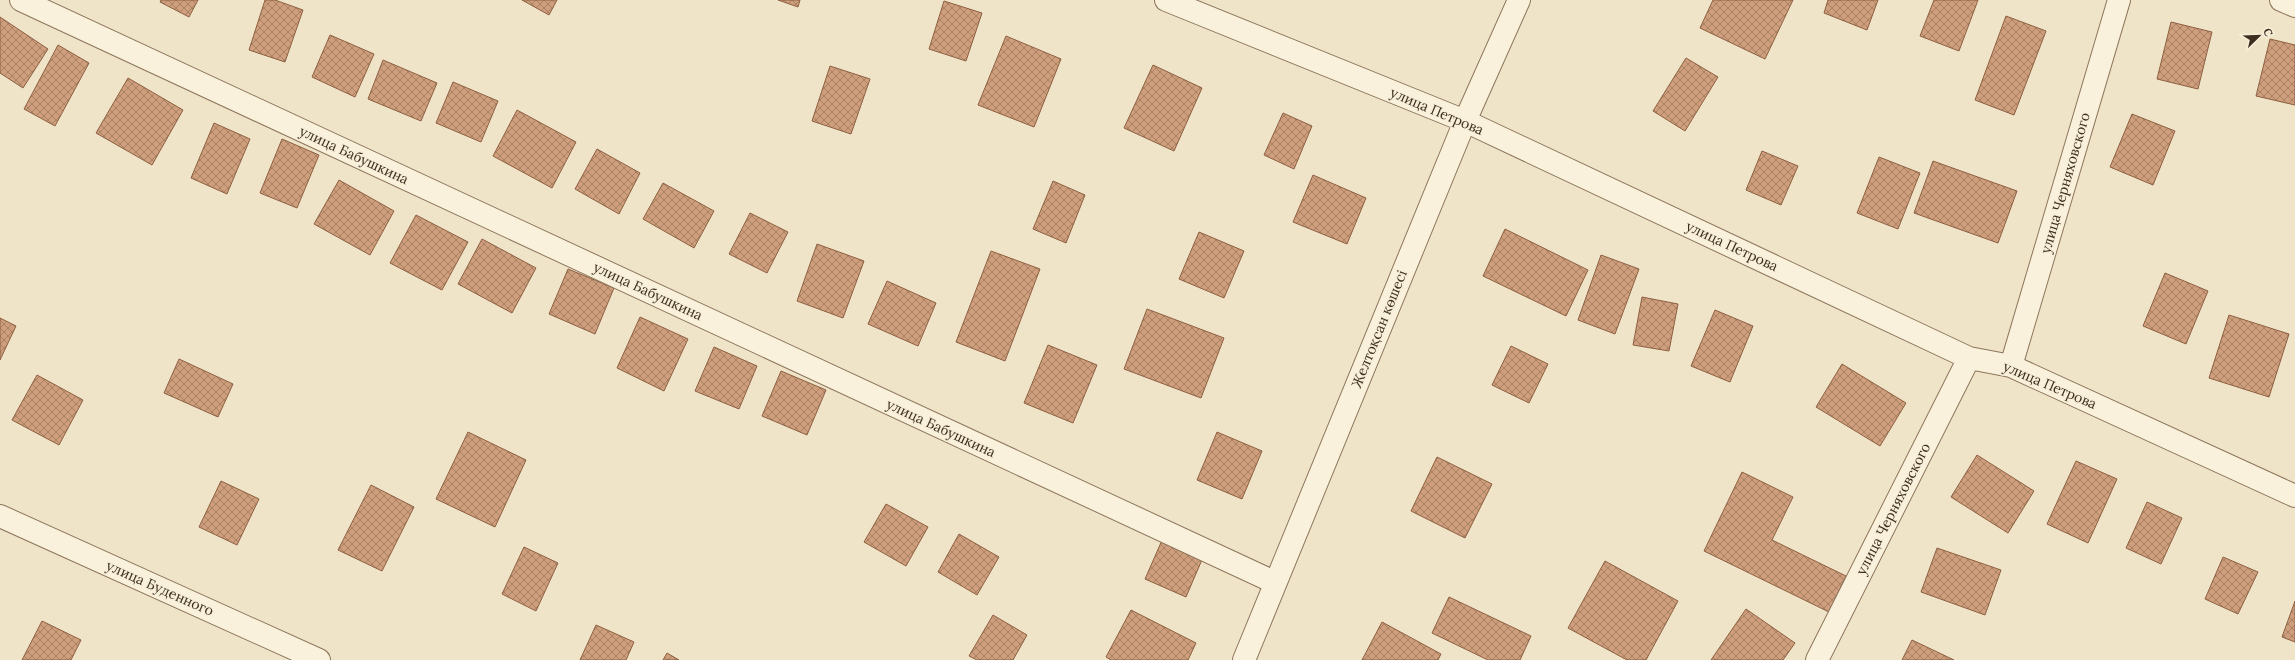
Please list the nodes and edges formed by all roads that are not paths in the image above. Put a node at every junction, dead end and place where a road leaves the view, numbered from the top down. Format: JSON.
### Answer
{"nodes":[{"id":1,"x":21,"y":0,"type":"edge"},
{"id":2,"x":1166,"y":0,"type":"edge"},
{"id":3,"x":1519,"y":0,"type":"edge"},
{"id":4,"x":2119,"y":0,"type":"edge"},
{"id":5,"x":2281,"y":0,"type":"edge"},
{"id":6,"x":2295,"y":6,"type":"edge"},
{"id":7,"x":1465,"y":121,"type":"junction"},
{"id":8,"x":1969,"y":358,"type":"junction"},
{"id":9,"x":2011,"y":366,"type":"junction"},
{"id":10,"x":2295,"y":496,"type":"edge"},
{"id":11,"x":0,"y":516,"type":"edge"},
{"id":12,"x":1274,"y":582,"type":"junction"},
{"id":13,"x":319,"y":660,"type":"edge"},
{"id":14,"x":1244,"y":660,"type":"edge"},
{"id":15,"x":1817,"y":660,"type":"edge"}],
"edges":[{"from":1,"to":12,"type":"street","name":"улица Бабушкина"},
{"from":2,"to":7,"type":"street","name":"улица Петрова"},
{"from":3,"to":7,"type":"street","name":"Желтоқсан көшесі"},
{"from":4,"to":9,"type":"street","name":"улица Черняховского"},
{"from":5,"to":6,"type":"street"},
{"from":7,"to":8,"type":"street","name":"улица Петрова"},
{"from":7,"to":12,"type":"street","name":"Желтоқсан көшесі"},
{"from":8,"to":9,"type":"street","name":"улица Петрова"},
{"from":8,"to":15,"type":"street","name":"улица Черняховского"},
{"from":9,"to":10,"type":"street","name":"улица Петрова"},
{"from":11,"to":13,"type":"street","name":"улица Буденного"},
{"from":12,"to":14,"type":"street","name":"Желтоқсан көшесі"}]}
